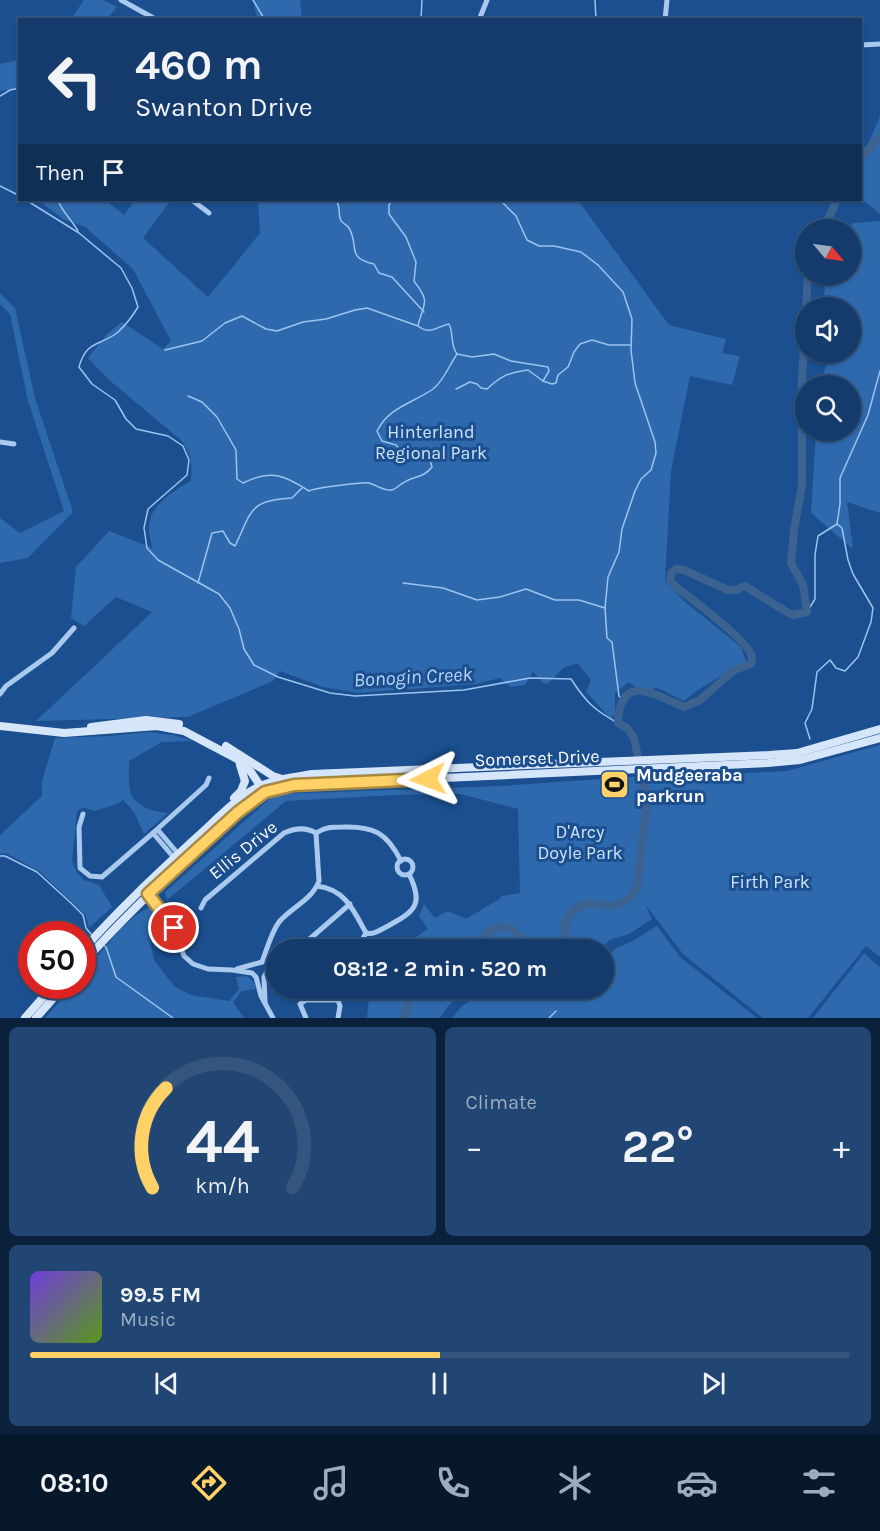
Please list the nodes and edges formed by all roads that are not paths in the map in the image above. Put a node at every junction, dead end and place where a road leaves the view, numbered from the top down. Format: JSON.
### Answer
{"nodes":[{"id":1,"x":122,"y":0,"type":"edge"},
{"id":2,"x":136,"y":0,"type":"edge"},
{"id":3,"x":487,"y":0,"type":"edge"},
{"id":4,"x":667,"y":0,"type":"edge"},
{"id":5,"x":134,"y":7,"type":"junction"},
{"id":6,"x":153,"y":18,"type":"edge"},
{"id":7,"x":480,"y":18,"type":"edge"},
{"id":8,"x":665,"y":18,"type":"edge"},
{"id":9,"x":880,"y":44,"type":"edge"},
{"id":10,"x":862,"y":45,"type":"edge"},
{"id":11,"x":193,"y":201,"type":"edge"},
{"id":12,"x":209,"y":213,"type":"dead end"},
{"id":13,"x":0,"y":442,"type":"edge"},
{"id":14,"x":14,"y":444,"type":"dead end"},
{"id":15,"x":74,"y":628,"type":"dead end"},
{"id":16,"x":0,"y":694,"type":"edge"},
{"id":17,"x":118,"y":723,"type":"junction"},
{"id":18,"x":0,"y":726,"type":"edge"},
{"id":19,"x":157,"y":726,"type":"junction"},
{"id":20,"x":880,"y":729,"type":"edge"},
{"id":21,"x":55,"y":731,"type":"junction"},
{"id":22,"x":880,"y":738,"type":"edge"},
{"id":23,"x":222,"y":747,"type":"junction"},
{"id":24,"x":625,"y":766,"type":"junction"},
{"id":25,"x":473,"y":772,"type":"junction"},
{"id":26,"x":209,"y":778,"type":"dead end"},
{"id":27,"x":282,"y":779,"type":"junction"},
{"id":28,"x":263,"y":788,"type":"junction"},
{"id":29,"x":83,"y":814,"type":"dead end"},
{"id":30,"x":212,"y":824,"type":"junction"},
{"id":31,"x":155,"y":831,"type":"junction"},
{"id":32,"x":316,"y":833,"type":"junction"},
{"id":33,"x":179,"y":860,"type":"junction"},
{"id":34,"x":401,"y":861,"type":"junction"},
{"id":35,"x":409,"y":874,"type":"junction"},
{"id":36,"x":317,"y":886,"type":"junction"},
{"id":37,"x":145,"y":891,"type":"junction"},
{"id":38,"x":350,"y":904,"type":"junction"},
{"id":39,"x":201,"y":908,"type":"dead end"},
{"id":40,"x":366,"y":933,"type":"junction"},
{"id":41,"x":309,"y":939,"type":"edge"},
{"id":42,"x":363,"y":939,"type":"edge"},
{"id":43,"x":96,"y":943,"type":"edge"},
{"id":44,"x":262,"y":962,"type":"junction"},
{"id":45,"x":252,"y":965,"type":"junction"},
{"id":46,"x":266,"y":965,"type":"edge"},
{"id":47,"x":232,"y":970,"type":"junction"},
{"id":48,"x":266,"y":974,"type":"edge"},
{"id":49,"x":254,"y":975,"type":"junction"},
{"id":50,"x":264,"y":977,"type":"junction"},
{"id":51,"x":42,"y":999,"type":"edge"},
{"id":52,"x":53,"y":999,"type":"edge"},
{"id":53,"x":339,"y":1000,"type":"joint"},
{"id":54,"x":265,"y":1002,"type":"junction"},
{"id":55,"x":25,"y":1018,"type":"edge"},
{"id":56,"x":36,"y":1018,"type":"edge"},
{"id":57,"x":273,"y":1018,"type":"edge"},
{"id":58,"x":306,"y":1018,"type":"edge"},
{"id":59,"x":338,"y":1018,"type":"edge"}],
"edges":[{"from":1,"to":5,"type":"street"},
{"from":2,"to":5,"type":"street"},
{"from":3,"to":7,"type":"street"},
{"from":4,"to":8,"type":"street"},
{"from":5,"to":6,"type":"street"},
{"from":9,"to":10,"type":"street"},
{"from":11,"to":12,"type":"street"},
{"from":13,"to":14,"type":"street"},
{"from":15,"to":16,"type":"street"},
{"from":17,"to":19,"type":"main road"},
{"from":17,"to":21,"type":"main road"},
{"from":17,"to":23,"type":"main road"},
{"from":18,"to":21,"type":"main road"},
{"from":19,"to":21,"type":"main road"},
{"from":19,"to":23,"type":"main road"},
{"from":20,"to":24,"type":"main road","name":"Somerset Drive"},
{"from":22,"to":24,"type":"main road","name":"Somerset Drive"},
{"from":23,"to":27,"type":"main road"},
{"from":23,"to":28,"type":"main road"},
{"from":23,"to":30,"type":"main road"},
{"from":24,"to":25,"type":"main road","name":"Somerset Drive"},
{"from":25,"to":27,"type":"main road","name":"Somerset Drive"},
{"from":25,"to":28,"type":"main road","name":"Somerset Drive"},
{"from":26,"to":31,"type":"street"},
{"from":27,"to":28,"type":"main road","name":"Somerset Drive"},
{"from":28,"to":30,"type":"main road","name":"Somerset Drive"},
{"from":28,"to":33,"type":"main road","name":"Somerset Drive"},
{"from":29,"to":31,"type":"street"},
{"from":30,"to":33,"type":"main road","name":"Somerset Drive"},
{"from":31,"to":33,"type":"street"},
{"from":32,"to":34,"type":"street","name":"Ellis Drive"},
{"from":32,"to":36,"type":"street"},
{"from":32,"to":39,"type":"street","name":"Ellis Drive"},
{"from":33,"to":37,"type":"main road","name":"Somerset Drive"},
{"from":34,"to":35,"type":"street","name":"Ellis Drive"},
{"from":34,"to":35,"type":"street","name":"Ellis Drive"},
{"from":35,"to":40,"type":"street","name":"Ellis Drive"},
{"from":36,"to":38,"type":"street"},
{"from":36,"to":44,"type":"street"},
{"from":37,"to":43,"type":"main road","name":"Somerset Drive"},
{"from":37,"to":47,"type":"street"},
{"from":38,"to":40,"type":"street"},
{"from":38,"to":41,"type":"street"},
{"from":40,"to":42,"type":"street","name":"Ellis Drive"},
{"from":44,"to":45,"type":"street"},
{"from":44,"to":46,"type":"street"},
{"from":45,"to":47,"type":"street"},
{"from":45,"to":49,"type":"street"},
{"from":47,"to":49,"type":"street"},
{"from":48,"to":50,"type":"street"},
{"from":49,"to":50,"type":"street"},
{"from":49,"to":54,"type":"street"},
{"from":50,"to":54,"type":"street"},
{"from":51,"to":55,"type":"main road"},
{"from":52,"to":56,"type":"main road"},
{"from":53,"to":58,"type":"street"},
{"from":53,"to":59,"type":"street"},
{"from":54,"to":57,"type":"street"}]}
